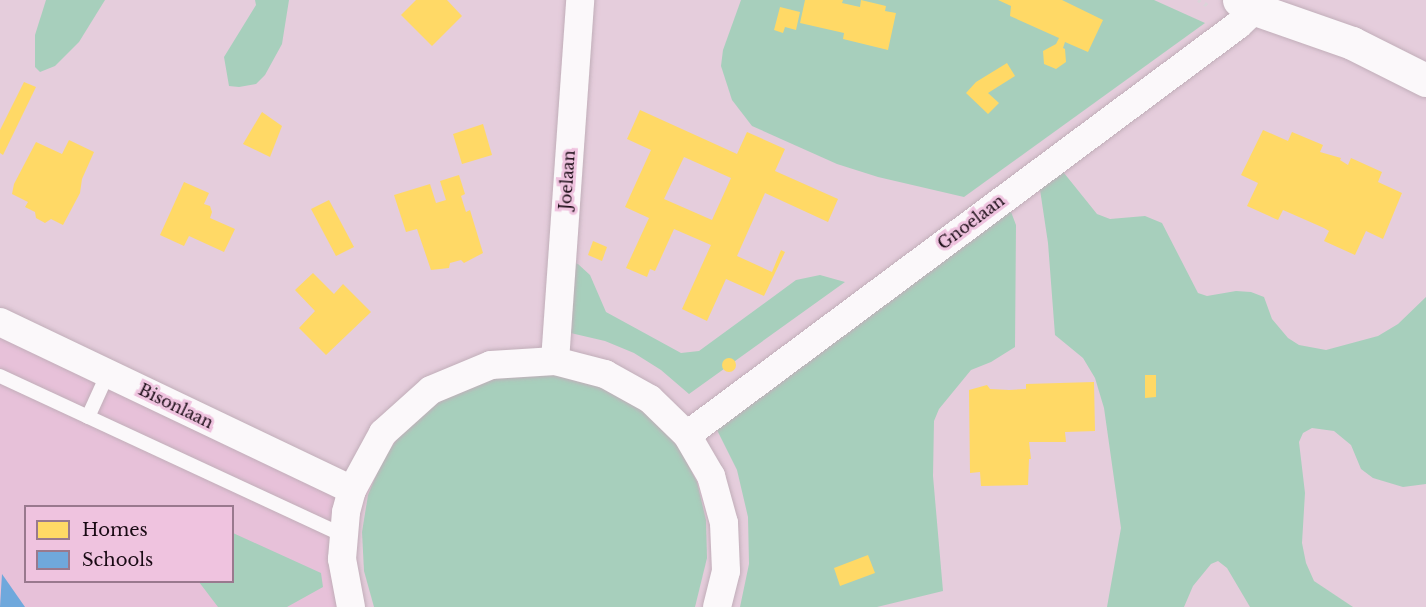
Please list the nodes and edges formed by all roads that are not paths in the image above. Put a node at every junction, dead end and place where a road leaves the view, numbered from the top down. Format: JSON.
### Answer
{"nodes":[{"id":1,"x":580,"y":0,"type":"edge"},
{"id":2,"x":1292,"y":0,"type":"edge"},
{"id":3,"x":1247,"y":5,"type":"edge"},
{"id":4,"x":1352,"y":43,"type":"junction"},
{"id":5,"x":1426,"y":80,"type":"edge"},
{"id":6,"x":0,"y":322,"type":"edge"},
{"id":7,"x":555,"y":361,"type":"junction"},
{"id":8,"x":108,"y":374,"type":"junction"},
{"id":9,"x":0,"y":376,"type":"edge"},
{"id":10,"x":88,"y":417,"type":"junction"},
{"id":11,"x":687,"y":435,"type":"junction"},
{"id":12,"x":352,"y":490,"type":"junction"},
{"id":13,"x":343,"y":535,"type":"junction"},
{"id":14,"x":351,"y":607,"type":"edge"},
{"id":15,"x":717,"y":607,"type":"edge"}],
"edges":[{"from":1,"to":7,"type":"street","name":"Joelaan"},
{"from":2,"to":4,"type":"street"},
{"from":3,"to":4,"type":"street"},
{"from":3,"to":11,"type":"street","name":"Gnoelaan"},
{"from":4,"to":5,"type":"street"},
{"from":6,"to":8,"type":"street","name":"Bisonlaan"},
{"from":7,"to":11,"type":"street"},
{"from":7,"to":12,"type":"street"},
{"from":8,"to":10,"type":"lane"},
{"from":8,"to":12,"type":"street","name":"Bisonlaan"},
{"from":9,"to":10,"type":"lane"},
{"from":10,"to":13,"type":"lane"},
{"from":11,"to":15,"type":"street"},
{"from":12,"to":13,"type":"street"},
{"from":13,"to":14,"type":"street"}]}
